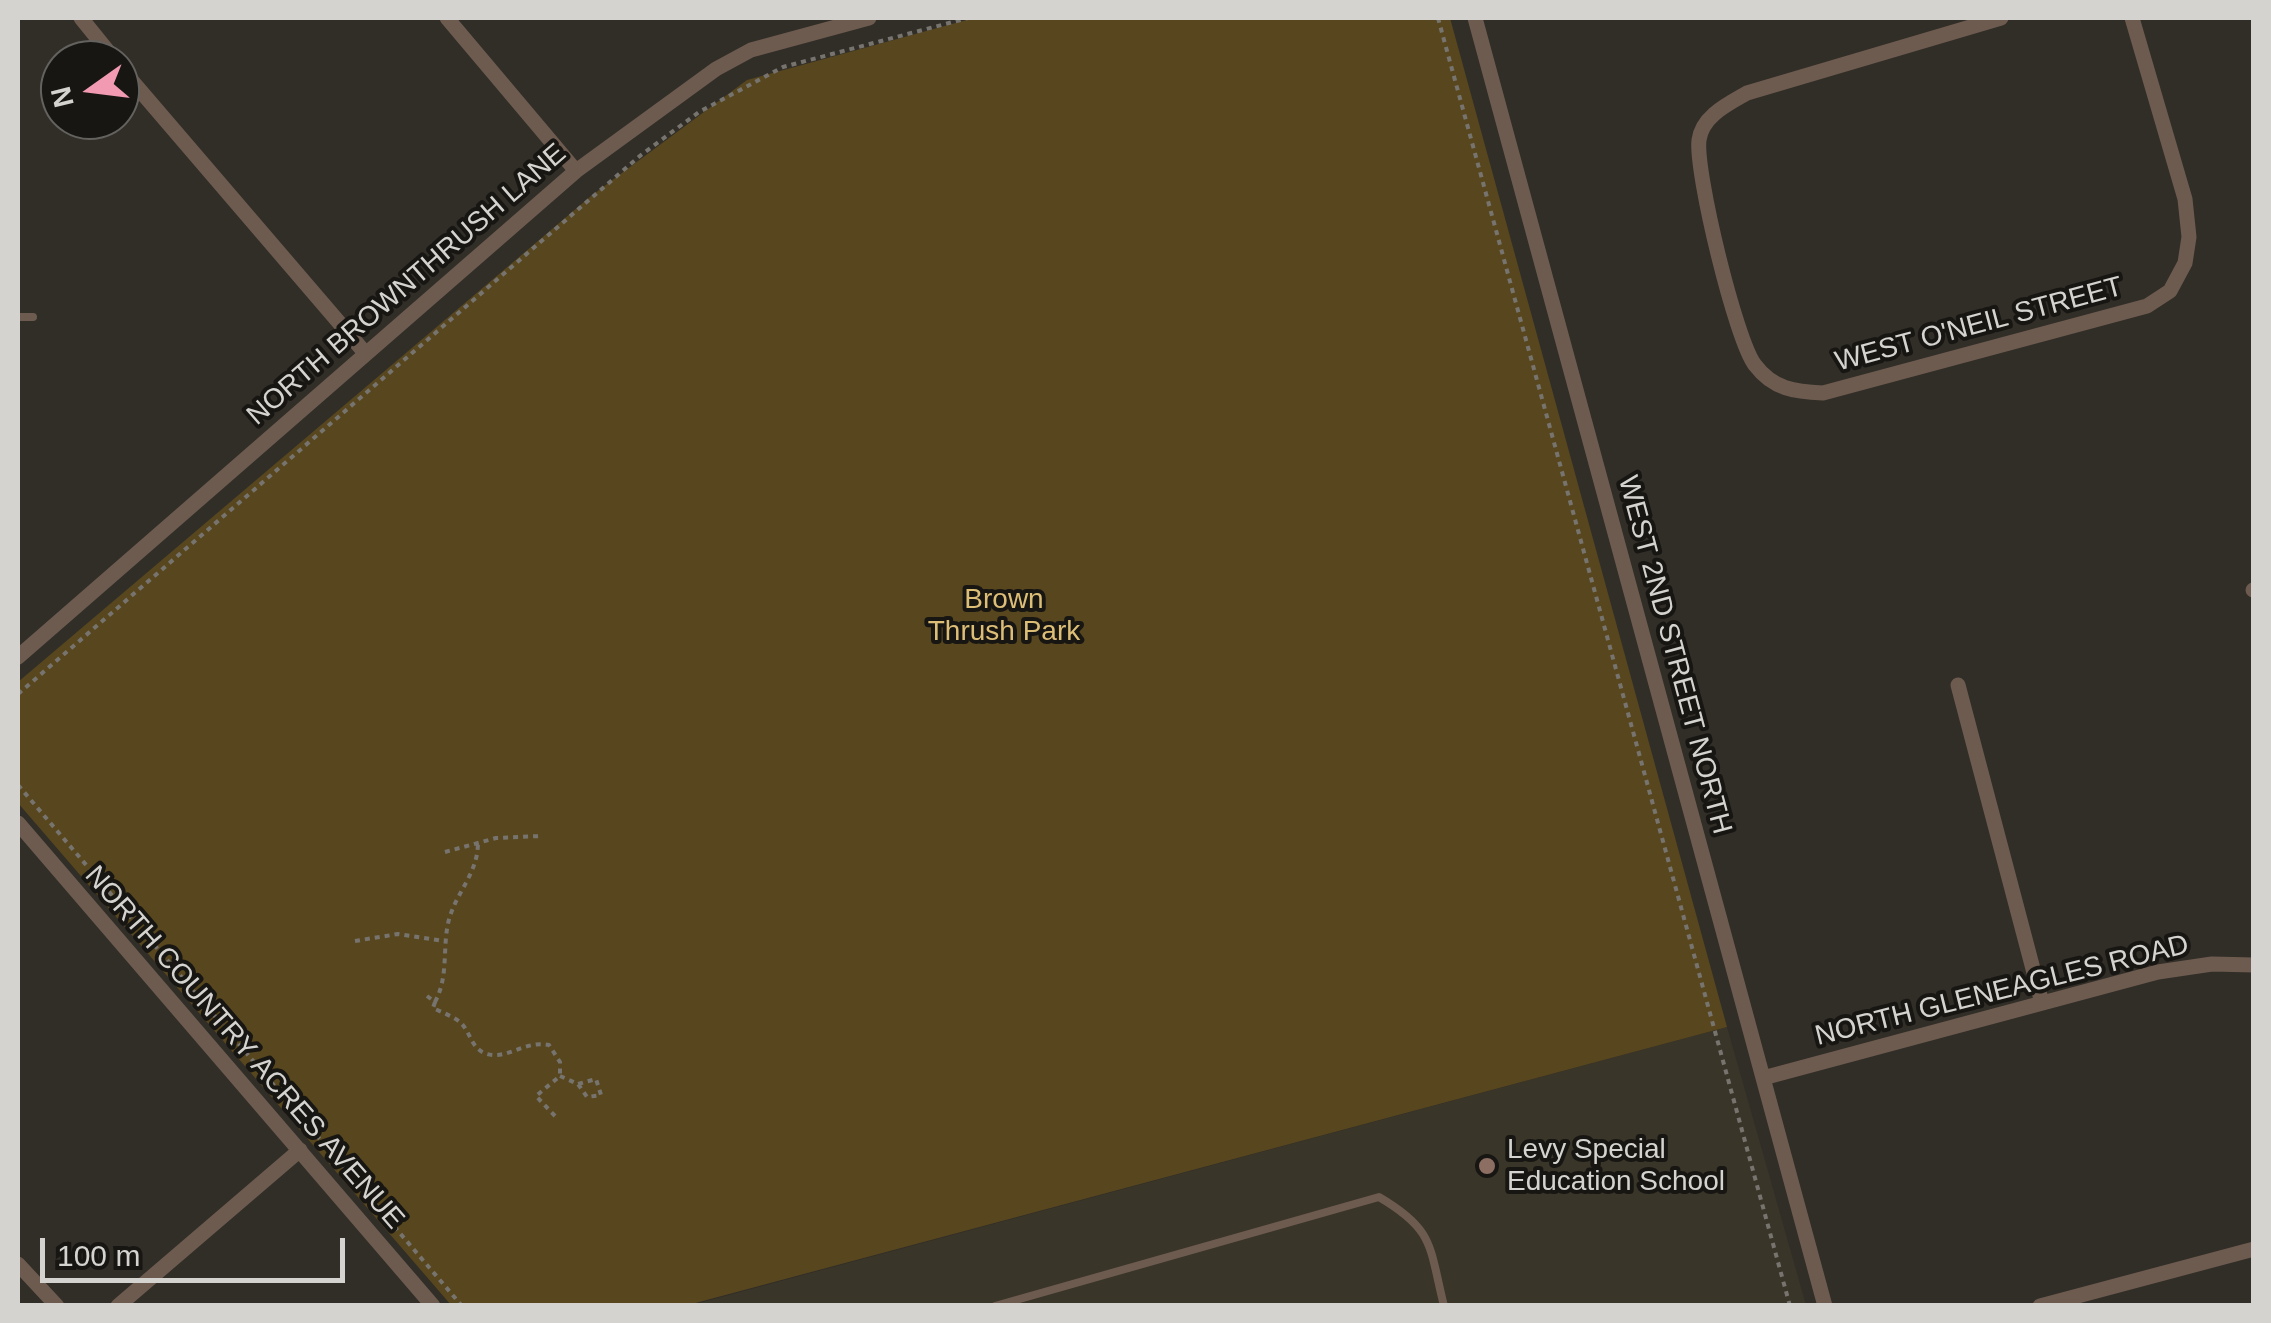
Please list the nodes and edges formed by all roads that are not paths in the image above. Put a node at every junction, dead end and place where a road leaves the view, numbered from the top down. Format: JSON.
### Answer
{"nodes":[{"id":1,"x":81,"y":18,"type":"edge"},
{"id":2,"x":447,"y":18,"type":"edge"},
{"id":3,"x":869,"y":18,"type":"edge"},
{"id":4,"x":1475,"y":18,"type":"edge"},
{"id":5,"x":2001,"y":18,"type":"edge"},
{"id":6,"x":2132,"y":18,"type":"edge"},
{"id":7,"x":99,"y":40,"type":"edge"},
{"id":8,"x":140,"y":89,"type":"edge"},
{"id":9,"x":576,"y":171,"type":"junction"},
{"id":10,"x":18,"y":317,"type":"edge"},
{"id":11,"x":33,"y":317,"type":"dead end"},
{"id":12,"x":366,"y":354,"type":"junction"},
{"id":13,"x":18,"y":657,"type":"edge"},
{"id":14,"x":1958,"y":685,"type":"dead end"},
{"id":15,"x":18,"y":822,"type":"edge"},
{"id":16,"x":2254,"y":965,"type":"edge"},
{"id":17,"x":2042,"y":1003,"type":"junction"},
{"id":18,"x":1764,"y":1078,"type":"junction"},
{"id":19,"x":300,"y":1150,"type":"junction"},
{"id":20,"x":2254,"y":1249,"type":"edge"},
{"id":21,"x":18,"y":1264,"type":"edge"},
{"id":22,"x":58,"y":1306,"type":"edge"},
{"id":23,"x":118,"y":1306,"type":"edge"},
{"id":24,"x":432,"y":1306,"type":"edge"},
{"id":25,"x":995,"y":1306,"type":"edge"},
{"id":26,"x":1444,"y":1306,"type":"edge"},
{"id":27,"x":1825,"y":1306,"type":"edge"},
{"id":28,"x":2040,"y":1306,"type":"edge"}],
"edges":[{"from":1,"to":7,"type":"street"},
{"from":2,"to":9,"type":"street"},
{"from":3,"to":9,"type":"street","name":"NORTH BROWNTHRUSH LANE"},
{"from":4,"to":18,"type":"street","name":"WEST 2ND STREET NORTH"},
{"from":5,"to":6,"type":"street","name":"WEST O'NEIL STREET"},
{"from":8,"to":12,"type":"street"},
{"from":9,"to":12,"type":"street","name":"NORTH BROWNTHRUSH LANE"},
{"from":10,"to":11,"type":"lane"},
{"from":12,"to":13,"type":"street","name":"NORTH BROWNTHRUSH LANE"},
{"from":14,"to":17,"type":"street"},
{"from":15,"to":19,"type":"street","name":"NORTH COUNTRY ACRES AVENUE"},
{"from":16,"to":17,"type":"street","name":"NORTH GLENEAGLES ROAD"},
{"from":17,"to":18,"type":"street","name":"NORTH GLENEAGLES ROAD"},
{"from":18,"to":27,"type":"street","name":"WEST 2ND STREET NORTH"},
{"from":19,"to":23,"type":"street"},
{"from":19,"to":24,"type":"street","name":"NORTH COUNTRY ACRES AVENUE"},
{"from":20,"to":28,"type":"street"},
{"from":21,"to":22,"type":"street"},
{"from":25,"to":26,"type":"lane"}]}
